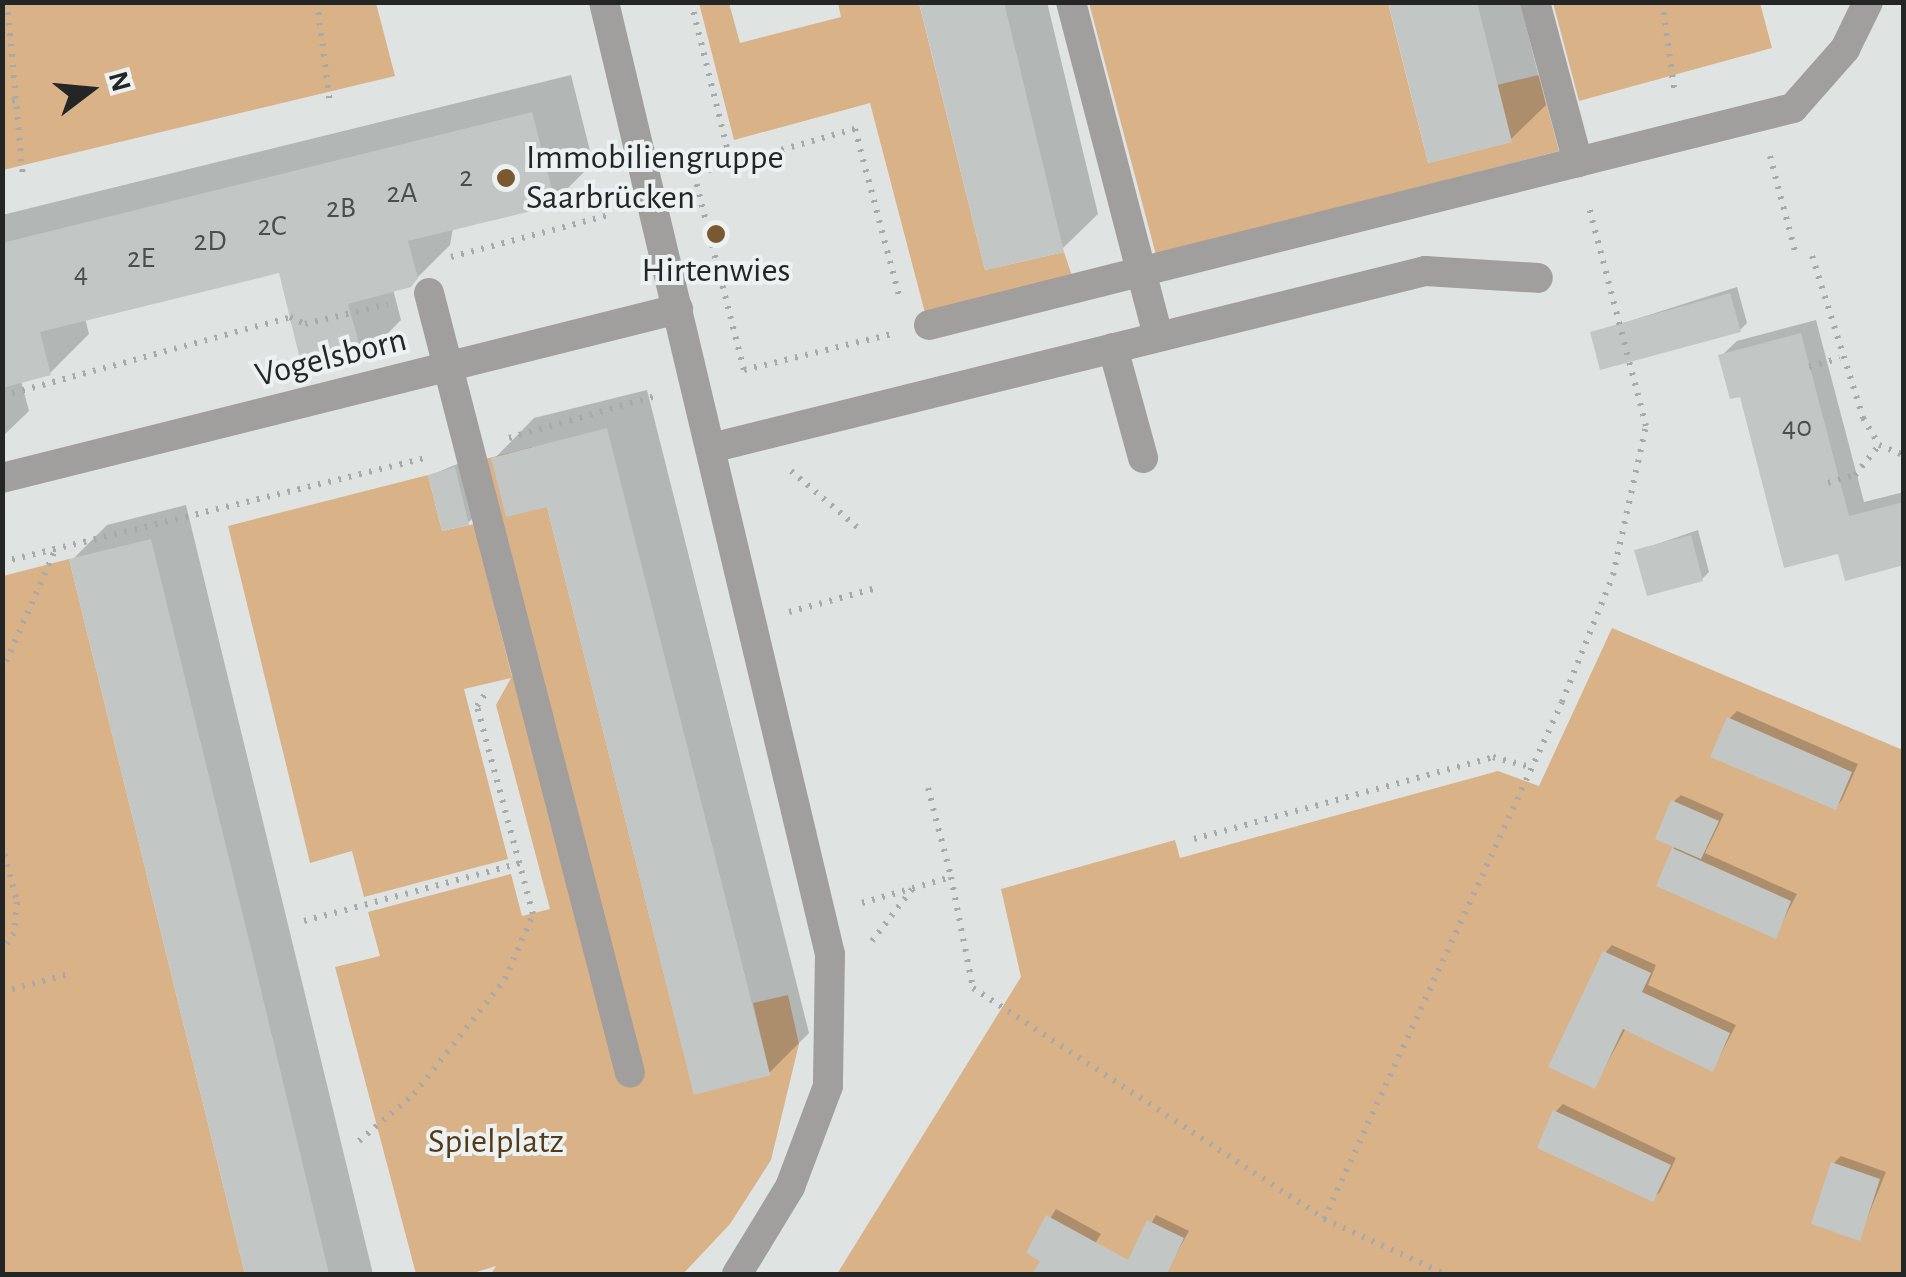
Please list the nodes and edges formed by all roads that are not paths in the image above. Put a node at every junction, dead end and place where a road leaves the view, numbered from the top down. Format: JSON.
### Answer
{"nodes":[{"id":1,"x":604,"y":2,"type":"edge"},
{"id":2,"x":1071,"y":2,"type":"edge"},
{"id":3,"x":1535,"y":2,"type":"edge"},
{"id":4,"x":1868,"y":2,"type":"edge"},
{"id":5,"x":1578,"y":162,"type":"junction"},
{"id":6,"x":1142,"y":270,"type":"junction"},
{"id":7,"x":1538,"y":278,"type":"dead end"},
{"id":8,"x":429,"y":293,"type":"road end"},
{"id":9,"x":678,"y":309,"type":"junction"},
{"id":10,"x":918,"y":328,"type":"road end"},
{"id":11,"x":1158,"y":336,"type":"junction"},
{"id":12,"x":1113,"y":348,"type":"junction"},
{"id":13,"x":447,"y":368,"type":"junction"},
{"id":14,"x":711,"y":448,"type":"junction"},
{"id":15,"x":1144,"y":458,"type":"dead end"},
{"id":16,"x":2,"y":478,"type":"edge"},
{"id":17,"x":630,"y":1073,"type":"dead end"},
{"id":18,"x":737,"y":1274,"type":"edge"}],
"edges":[{"from":1,"to":9,"type":"street"},
{"from":2,"to":6,"type":"street"},
{"from":3,"to":5,"type":"street"},
{"from":4,"to":5,"type":"street"},
{"from":5,"to":6,"type":"street"},
{"from":6,"to":10,"type":"street"},
{"from":6,"to":11,"type":"street"},
{"from":7,"to":11,"type":"street"},
{"from":8,"to":13,"type":"street"},
{"from":9,"to":13,"type":"street","name":"Vogelsborn"},
{"from":9,"to":14,"type":"street"},
{"from":11,"to":12,"type":"street"},
{"from":12,"to":14,"type":"street"},
{"from":12,"to":15,"type":"street"},
{"from":13,"to":16,"type":"street","name":"Vogelsborn"},
{"from":13,"to":17,"type":"street"},
{"from":14,"to":18,"type":"street"}]}
